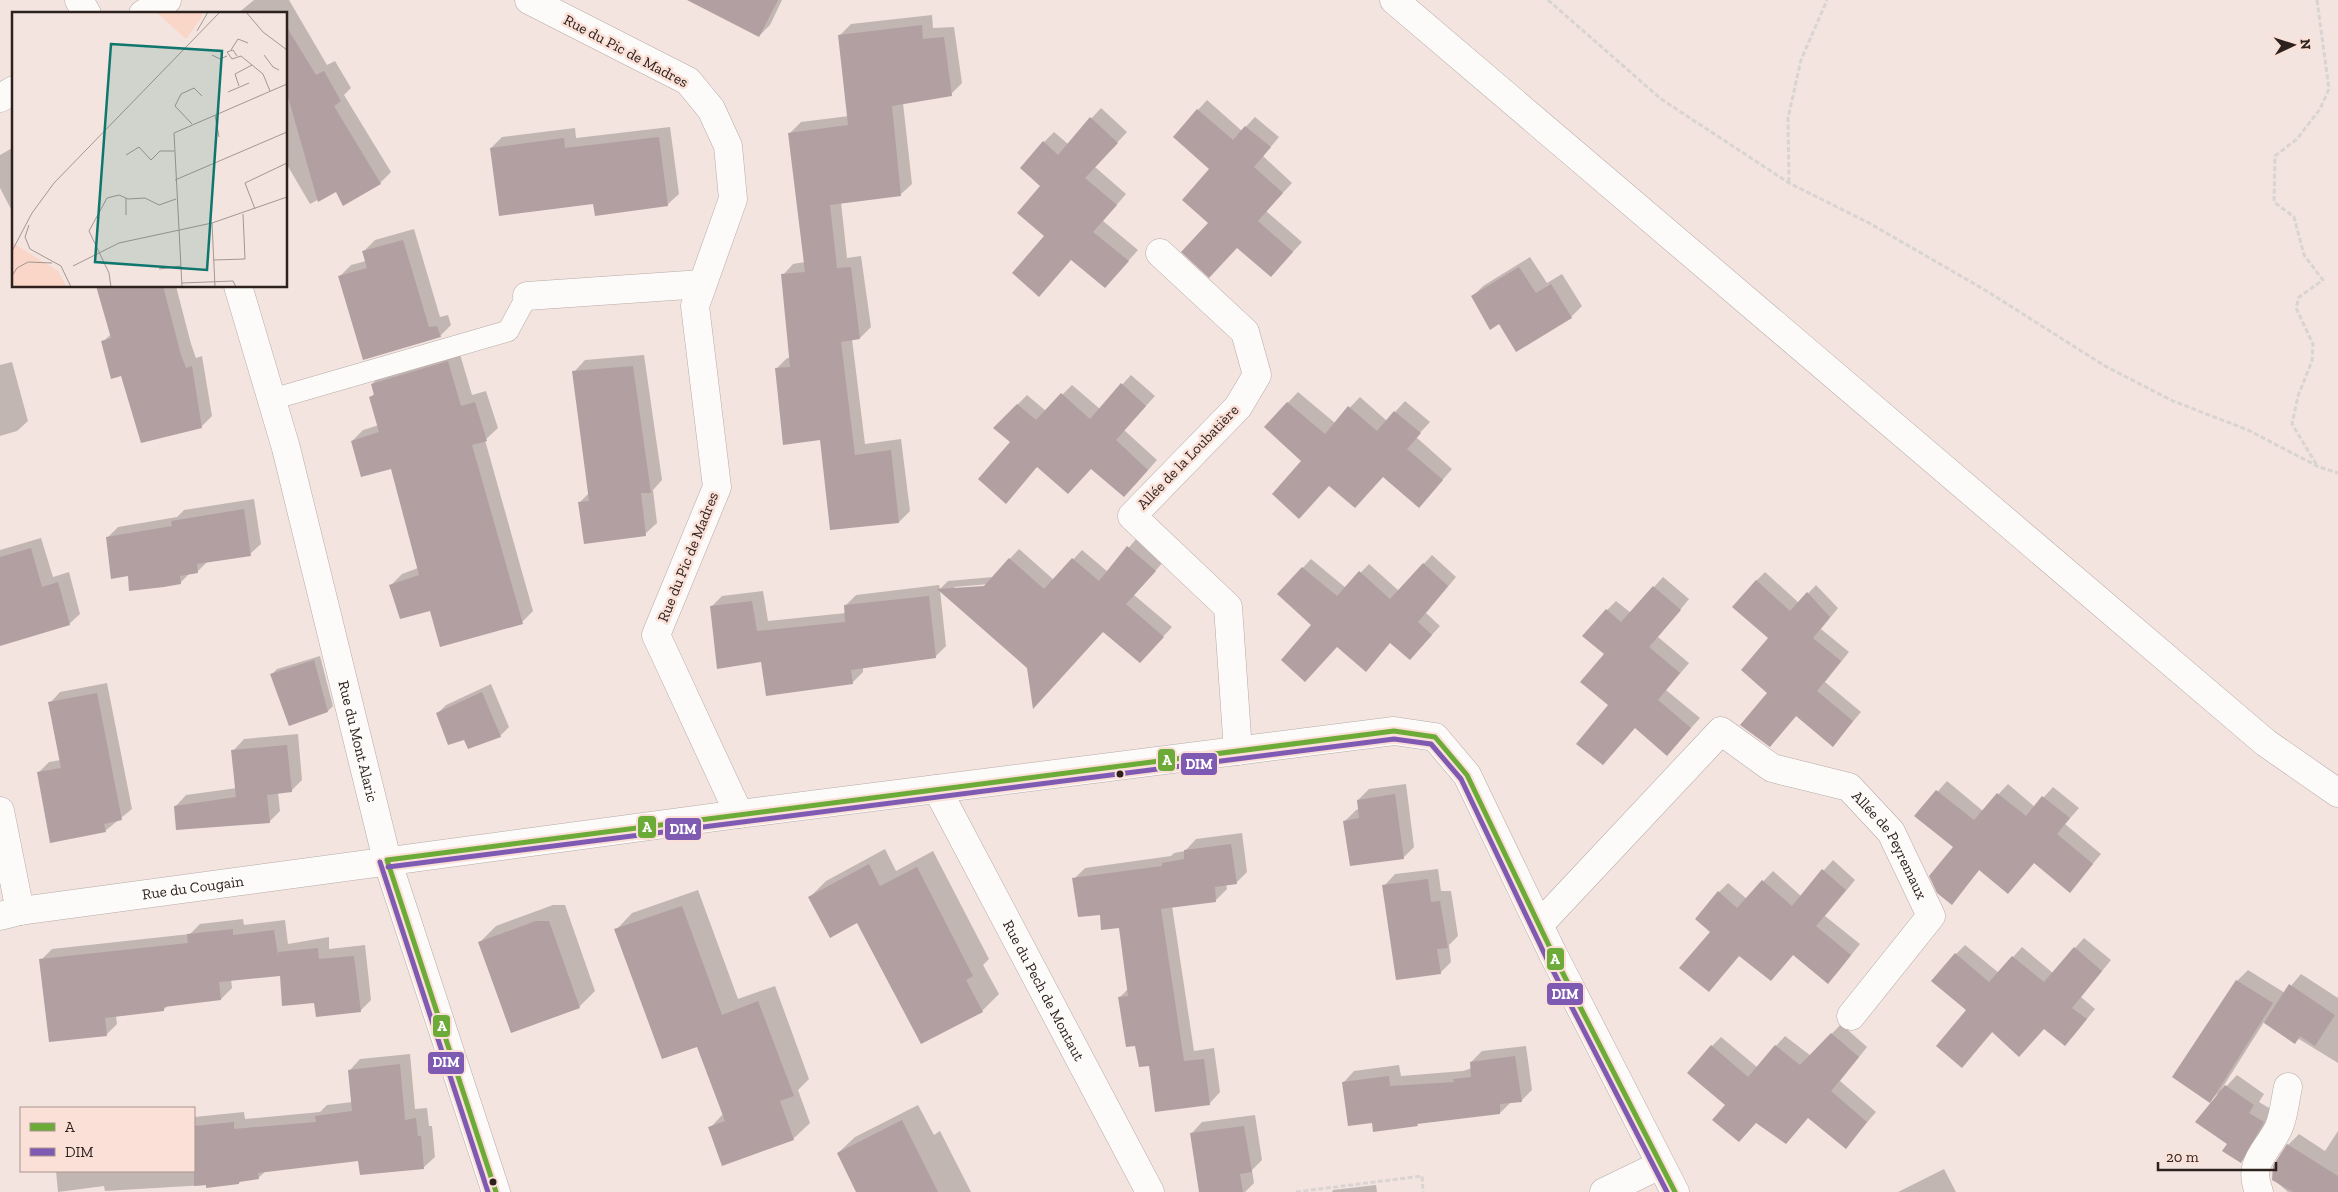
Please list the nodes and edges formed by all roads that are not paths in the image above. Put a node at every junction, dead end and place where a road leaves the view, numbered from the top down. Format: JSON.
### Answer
{"nodes":[{"id":1,"x":79,"y":0,"type":"edge"},
{"id":2,"x":166,"y":0,"type":"edge"},
{"id":3,"x":530,"y":0,"type":"edge"},
{"id":4,"x":1394,"y":0,"type":"edge"},
{"id":5,"x":86,"y":12,"type":"edge"},
{"id":6,"x":146,"y":12,"type":"edge"},
{"id":7,"x":12,"y":91,"type":"edge"},
{"id":8,"x":0,"y":98,"type":"edge"},
{"id":9,"x":1160,"y":253,"type":"dead end"},
{"id":10,"x":702,"y":284,"type":"junction"},
{"id":11,"x":239,"y":288,"type":"edge"},
{"id":12,"x":527,"y":296,"type":"joint"},
{"id":13,"x":273,"y":399,"type":"junction"},
{"id":14,"x":1238,"y":751,"type":"junction"},
{"id":15,"x":937,"y":789,"type":"junction"},
{"id":16,"x":2338,"y":793,"type":"edge"},
{"id":17,"x":0,"y":811,"type":"edge"},
{"id":18,"x":739,"y":814,"type":"junction"},
{"id":19,"x":386,"y":860,"type":"junction"},
{"id":20,"x":10,"y":914,"type":"edge"},
{"id":21,"x":1539,"y":925,"type":"junction"},
{"id":22,"x":1851,"y":1016,"type":"dead end"},
{"id":23,"x":2288,"y":1087,"type":"dead end"},
{"id":24,"x":1660,"y":1165,"type":"junction"},
{"id":25,"x":496,"y":1192,"type":"edge"},
{"id":26,"x":1150,"y":1192,"type":"edge"},
{"id":27,"x":1604,"y":1192,"type":"edge"},
{"id":28,"x":1675,"y":1192,"type":"edge"},
{"id":29,"x":2259,"y":1192,"type":"edge"}],
"edges":[{"from":1,"to":5,"type":"street"},
{"from":2,"to":6,"type":"street"},
{"from":3,"to":10,"type":"street","name":"Rue du Pic de Madres"},
{"from":4,"to":16,"type":"street"},
{"from":7,"to":8,"type":"street"},
{"from":9,"to":14,"type":"street","name":"Allée de la Loubatière"},
{"from":10,"to":12,"type":"street"},
{"from":10,"to":18,"type":"street","name":"Rue du Pic de Madres"},
{"from":11,"to":13,"type":"street","name":"Rue du Mont Alaric"},
{"from":12,"to":13,"type":"lane"},
{"from":13,"to":19,"type":"street","name":"Rue du Mont Alaric"},
{"from":14,"to":15,"type":"street","name":"Rue du Cougain"},
{"from":14,"to":21,"type":"street","name":"Rue du Cougain"},
{"from":15,"to":18,"type":"street","name":"Rue du Cougain"},
{"from":15,"to":26,"type":"street","name":"Rue du Pech de Montaut"},
{"from":17,"to":20,"type":"street"},
{"from":18,"to":19,"type":"street","name":"Rue du Cougain"},
{"from":19,"to":20,"type":"street","name":"Rue du Cougain"},
{"from":19,"to":25,"type":"street","name":"Rue du Mont Alaric"},
{"from":21,"to":22,"type":"street","name":"Allée de Peyremaux"},
{"from":21,"to":24,"type":"street","name":"Rue du Cougain"},
{"from":23,"to":29,"type":"street"},
{"from":24,"to":27,"type":"street"},
{"from":24,"to":28,"type":"street","name":"Rue du Cougain"}]}
